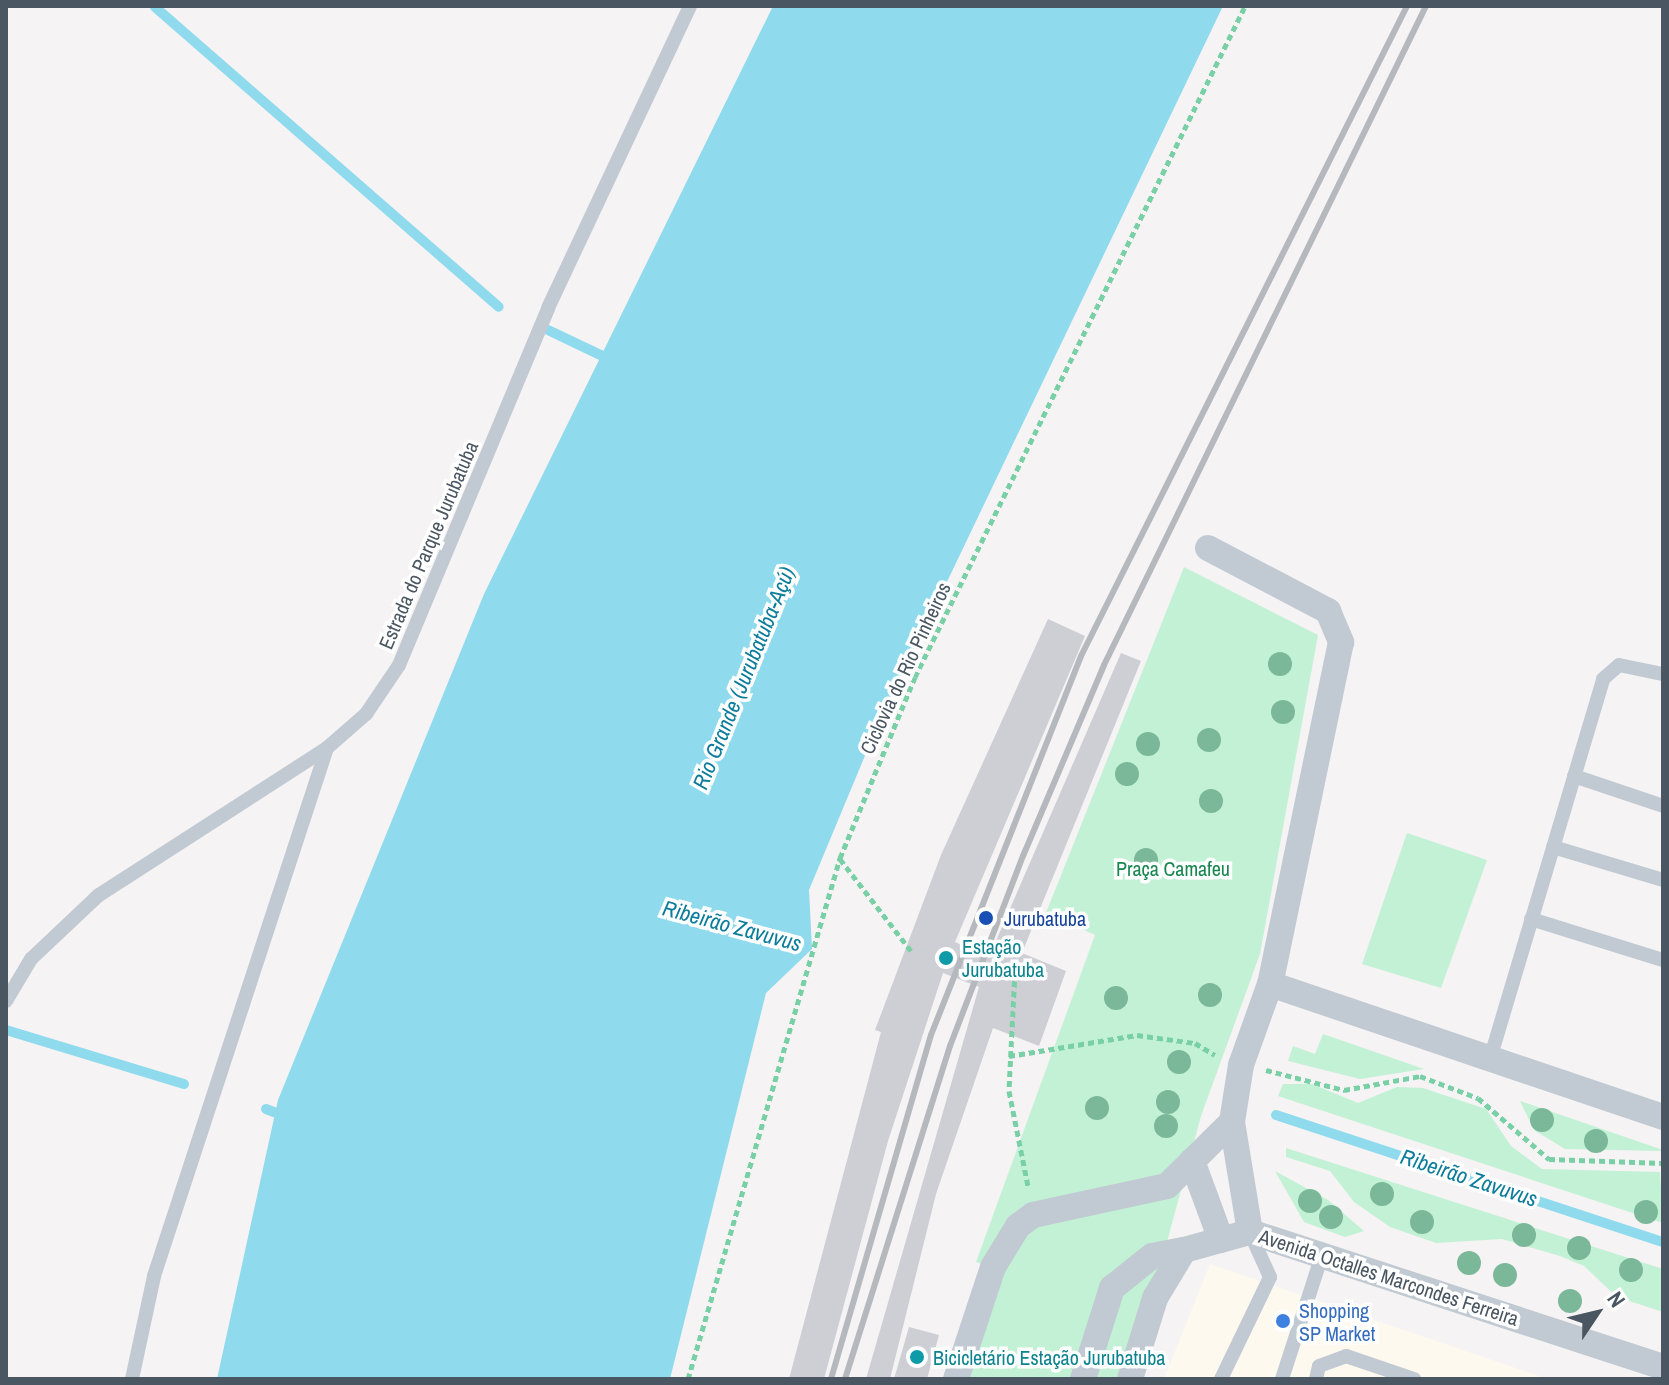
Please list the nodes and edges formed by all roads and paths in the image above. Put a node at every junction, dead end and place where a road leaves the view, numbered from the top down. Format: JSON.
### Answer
{"nodes":[{"id":1,"x":690,"y":6,"type":"edge"},
{"id":2,"x":1245,"y":6,"type":"edge"},
{"id":3,"x":1208,"y":548,"type":"dead end"},
{"id":4,"x":1663,"y":674,"type":"edge"},
{"id":5,"x":327,"y":748,"type":"junction"},
{"id":6,"x":1574,"y":776,"type":"junction"},
{"id":7,"x":1663,"y":806,"type":"edge"},
{"id":8,"x":1553,"y":847,"type":"junction"},
{"id":9,"x":840,"y":858,"type":"junction"},
{"id":10,"x":1663,"y":880,"type":"edge"},
{"id":11,"x":1531,"y":919,"type":"junction"},
{"id":12,"x":911,"y":951,"type":"dead end"},
{"id":13,"x":1663,"y":960,"type":"edge"},
{"id":14,"x":1015,"y":971,"type":"dead end"},
{"id":15,"x":1270,"y":984,"type":"junction"},
{"id":16,"x":6,"y":1001,"type":"edge"},
{"id":17,"x":1214,"y":1054,"type":"dead end"},
{"id":18,"x":1009,"y":1056,"type":"junction"},
{"id":19,"x":1490,"y":1059,"type":"junction"},
{"id":20,"x":1297,"y":1077,"type":"dead end"},
{"id":21,"x":1663,"y":1117,"type":"edge"},
{"id":22,"x":1232,"y":1122,"type":"junction"},
{"id":23,"x":1192,"y":1161,"type":"junction"},
{"id":24,"x":1663,"y":1163,"type":"edge"},
{"id":25,"x":1033,"y":1215,"type":"junction"},
{"id":26,"x":1250,"y":1232,"type":"junction"},
{"id":27,"x":1221,"y":1240,"type":"junction"},
{"id":28,"x":1184,"y":1250,"type":"junction"},
{"id":29,"x":1322,"y":1255,"type":"junction"},
{"id":30,"x":1663,"y":1367,"type":"edge"},
{"id":31,"x":132,"y":1379,"type":"edge"},
{"id":32,"x":688,"y":1379,"type":"edge"},
{"id":33,"x":956,"y":1379,"type":"edge"},
{"id":34,"x":1083,"y":1379,"type":"edge"},
{"id":35,"x":1130,"y":1379,"type":"edge"},
{"id":36,"x":1221,"y":1379,"type":"edge"},
{"id":37,"x":1282,"y":1379,"type":"edge"},
{"id":38,"x":1316,"y":1379,"type":"edge"},
{"id":39,"x":1414,"y":1379,"type":"edge"}],
"edges":[{"from":1,"to":5,"type":"lane","name":"Estrada do Parque Jurubatuba"},
{"from":2,"to":9,"type":"path","name":"Ciclovia do Rio Pinheiros"},
{"from":3,"to":15,"type":"street"},
{"from":4,"to":6,"type":"lane"},
{"from":5,"to":16,"type":"lane","name":"Estrada do Parque Jurubatuba"},
{"from":5,"to":31,"type":"lane"},
{"from":6,"to":7,"type":"lane"},
{"from":6,"to":8,"type":"lane"},
{"from":8,"to":10,"type":"lane"},
{"from":8,"to":11,"type":"lane"},
{"from":9,"to":12,"type":"path"},
{"from":9,"to":32,"type":"path","name":"Ciclovia do Rio Pinheiros"},
{"from":11,"to":13,"type":"lane"},
{"from":11,"to":19,"type":"lane"},
{"from":14,"to":18,"type":"path"},
{"from":15,"to":19,"type":"street"},
{"from":15,"to":22,"type":"street","name":"Avenida Octalles Marcondes Ferreira"},
{"from":17,"to":18,"type":"path"},
{"from":18,"to":25,"type":"path"},
{"from":19,"to":21,"type":"street"},
{"from":20,"to":24,"type":"path"},
{"from":22,"to":23,"type":"street"},
{"from":22,"to":26,"type":"street","name":"Avenida Octalles Marcondes Ferreira"},
{"from":23,"to":25,"type":"street"},
{"from":23,"to":27,"type":"street"},
{"from":25,"to":33,"type":"street"},
{"from":26,"to":27,"type":"street"},
{"from":26,"to":29,"type":"street","name":"Avenida Octalles Marcondes Ferreira"},
{"from":26,"to":36,"type":"lane"},
{"from":27,"to":28,"type":"street"},
{"from":28,"to":34,"type":"street"},
{"from":28,"to":35,"type":"street"},
{"from":29,"to":30,"type":"street","name":"Avenida Octalles Marcondes Ferreira"},
{"from":29,"to":37,"type":"lane"},
{"from":38,"to":39,"type":"lane"}]}
